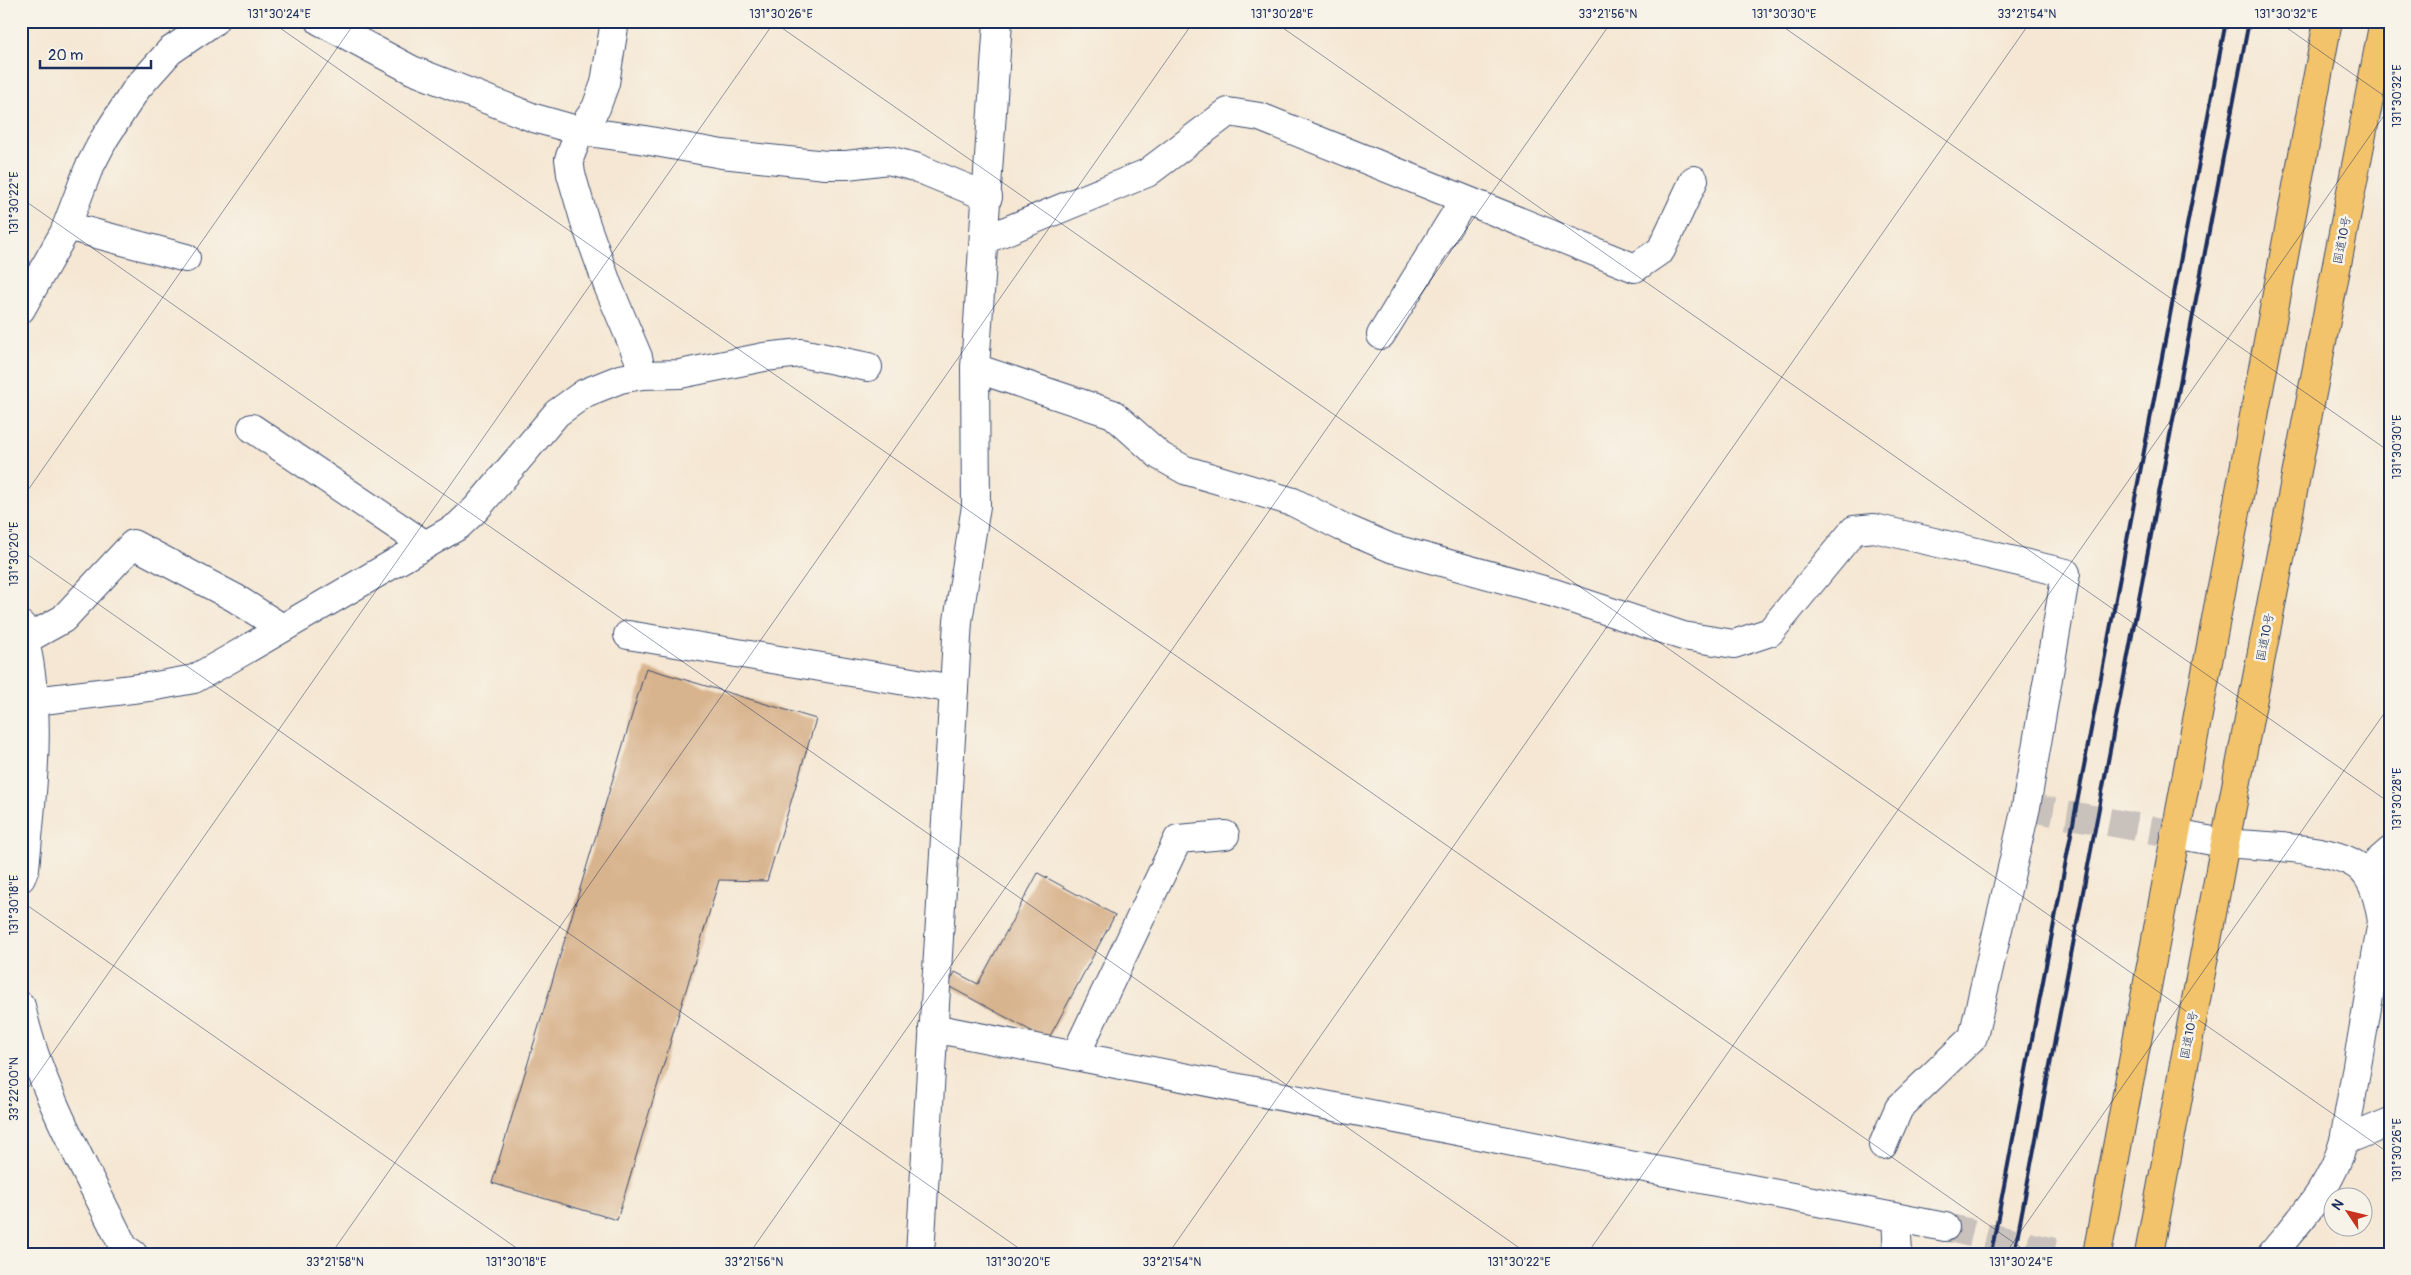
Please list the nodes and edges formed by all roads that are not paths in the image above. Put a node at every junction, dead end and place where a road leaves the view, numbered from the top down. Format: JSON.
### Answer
{"nodes":[{"id":1,"x":214,"y":21,"type":"edge"},
{"id":2,"x":320,"y":21,"type":"edge"},
{"id":3,"x":615,"y":21,"type":"edge"},
{"id":4,"x":998,"y":21,"type":"edge"},
{"id":5,"x":2328,"y":21,"type":"edge"},
{"id":6,"x":2384,"y":21,"type":"edge"},
{"id":7,"x":580,"y":131,"type":"junction"},
{"id":8,"x":1694,"y":180,"type":"dead end"},
{"id":9,"x":988,"y":197,"type":"junction"},
{"id":10,"x":1464,"y":200,"type":"junction"},
{"id":11,"x":67,"y":226,"type":"junction"},
{"id":12,"x":984,"y":240,"type":"junction"},
{"id":13,"x":186,"y":258,"type":"dead end"},
{"id":14,"x":21,"y":309,"type":"edge"},
{"id":15,"x":1381,"y":335,"type":"dead end"},
{"id":16,"x":868,"y":367,"type":"dead end"},
{"id":17,"x":975,"y":368,"type":"junction"},
{"id":18,"x":642,"y":375,"type":"junction"},
{"id":19,"x":252,"y":428,"type":"dead end"},
{"id":20,"x":424,"y":544,"type":"junction"},
{"id":21,"x":282,"y":628,"type":"junction"},
{"id":22,"x":23,"y":633,"type":"edge"},
{"id":23,"x":628,"y":635,"type":"dead end"},
{"id":24,"x":954,"y":689,"type":"junction"},
{"id":25,"x":35,"y":701,"type":"junction"},
{"id":26,"x":29,"y":738,"type":"edge"},
{"id":27,"x":2175,"y":834,"type":"junction"},
{"id":28,"x":1225,"y":835,"type":"dead end"},
{"id":29,"x":2225,"y":843,"type":"junction"},
{"id":30,"x":2390,"y":851,"type":"edge"},
{"id":31,"x":2365,"y":873,"type":"junction"},
{"id":32,"x":21,"y":878,"type":"edge"},
{"id":33,"x":21,"y":1006,"type":"edge"},
{"id":34,"x":933,"y":1028,"type":"junction"},
{"id":35,"x":1075,"y":1056,"type":"junction"},
{"id":36,"x":2390,"y":1122,"type":"edge"},
{"id":37,"x":2344,"y":1141,"type":"junction"},
{"id":38,"x":1883,"y":1145,"type":"dead end"},
{"id":39,"x":1896,"y":1218,"type":"junction"},
{"id":40,"x":1945,"y":1227,"type":"tunnel mouth"},
{"id":41,"x":126,"y":1252,"type":"edge"},
{"id":42,"x":920,"y":1254,"type":"edge"},
{"id":43,"x":1898,"y":1254,"type":"edge"},
{"id":44,"x":2097,"y":1254,"type":"edge"},
{"id":45,"x":2149,"y":1254,"type":"edge"},
{"id":46,"x":2272,"y":1254,"type":"edge"}],
"edges":[{"from":1,"to":11,"type":"street"},
{"from":2,"to":7,"type":"street"},
{"from":3,"to":7,"type":"street"},
{"from":4,"to":9,"type":"street"},
{"from":5,"to":27,"type":"highway"},
{"from":6,"to":29,"type":"highway","name":"国道10号"},
{"from":7,"to":9,"type":"street"},
{"from":7,"to":18,"type":"street"},
{"from":8,"to":10,"type":"street"},
{"from":9,"to":12,"type":"street"},
{"from":10,"to":12,"type":"street"},
{"from":10,"to":15,"type":"street"},
{"from":11,"to":13,"type":"street"},
{"from":11,"to":14,"type":"street"},
{"from":12,"to":17,"type":"street"},
{"from":16,"to":18,"type":"street"},
{"from":17,"to":24,"type":"street"},
{"from":17,"to":38,"type":"street"},
{"from":18,"to":20,"type":"street"},
{"from":19,"to":20,"type":"street"},
{"from":20,"to":21,"type":"street"},
{"from":21,"to":22,"type":"street"},
{"from":21,"to":25,"type":"street"},
{"from":22,"to":25,"type":"street"},
{"from":23,"to":24,"type":"street"},
{"from":24,"to":34,"type":"street"},
{"from":25,"to":26,"type":"street"},
{"from":26,"to":32,"type":"street"},
{"from":27,"to":29,"type":"street"},
{"from":27,"to":44,"type":"highway"},
{"from":28,"to":35,"type":"street"},
{"from":29,"to":31,"type":"street"},
{"from":29,"to":45,"type":"highway","name":"国道10号"},
{"from":30,"to":31,"type":"street"},
{"from":31,"to":37,"type":"street"},
{"from":33,"to":41,"type":"street"},
{"from":34,"to":35,"type":"street"},
{"from":34,"to":42,"type":"street"},
{"from":35,"to":39,"type":"street"},
{"from":36,"to":37,"type":"street"},
{"from":37,"to":46,"type":"street"},
{"from":39,"to":40,"type":"street"},
{"from":39,"to":43,"type":"street"}]}
